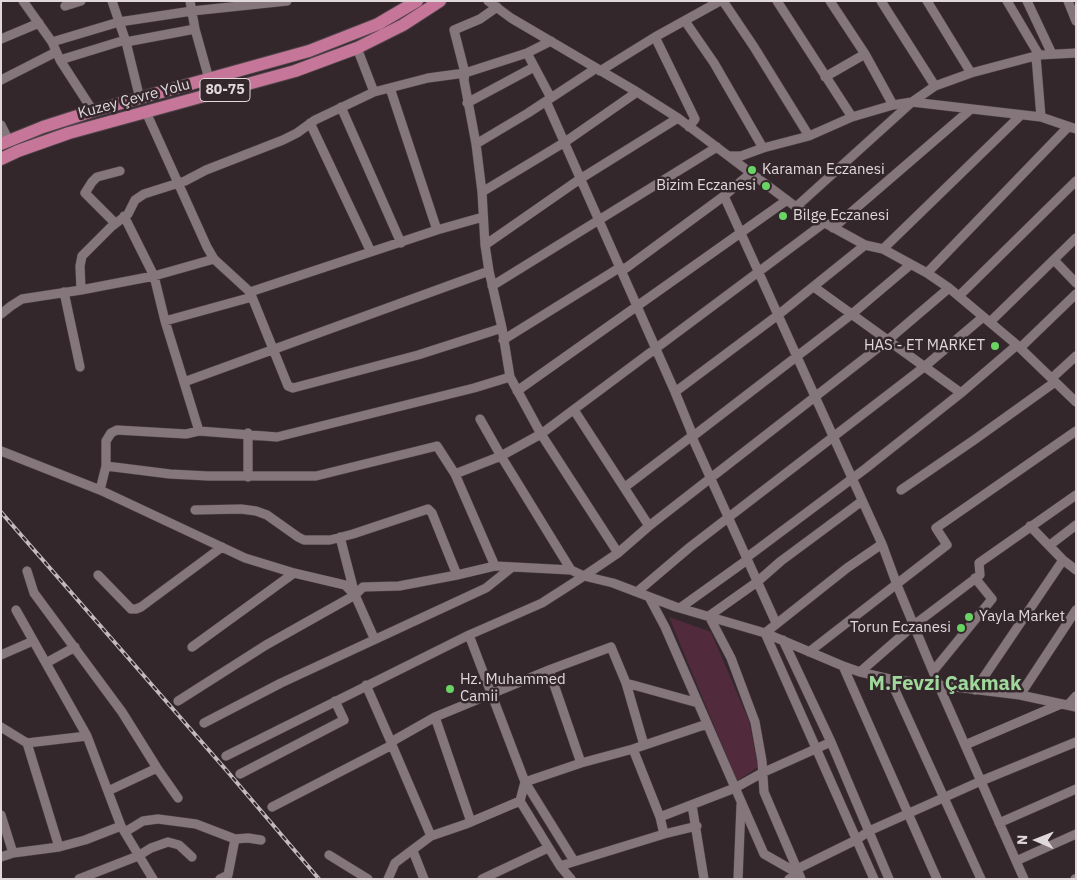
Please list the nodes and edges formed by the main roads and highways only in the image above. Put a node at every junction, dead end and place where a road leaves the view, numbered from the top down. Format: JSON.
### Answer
{"nodes":[{"id":1,"x":417,"y":1,"type":"edge"},
{"id":2,"x":440,"y":1,"type":"edge"},
{"id":3,"x":5,"y":142,"type":"edge"},
{"id":4,"x":1,"y":159,"type":"edge"}],
"edges":[{"from":1,"to":3,"type":"highway","name":"Kuzey Çevre Yolu","number":"80-75"},
{"from":2,"to":4,"type":"highway","name":"Kuzey Çevre Yolu","number":"80-75"}]}
